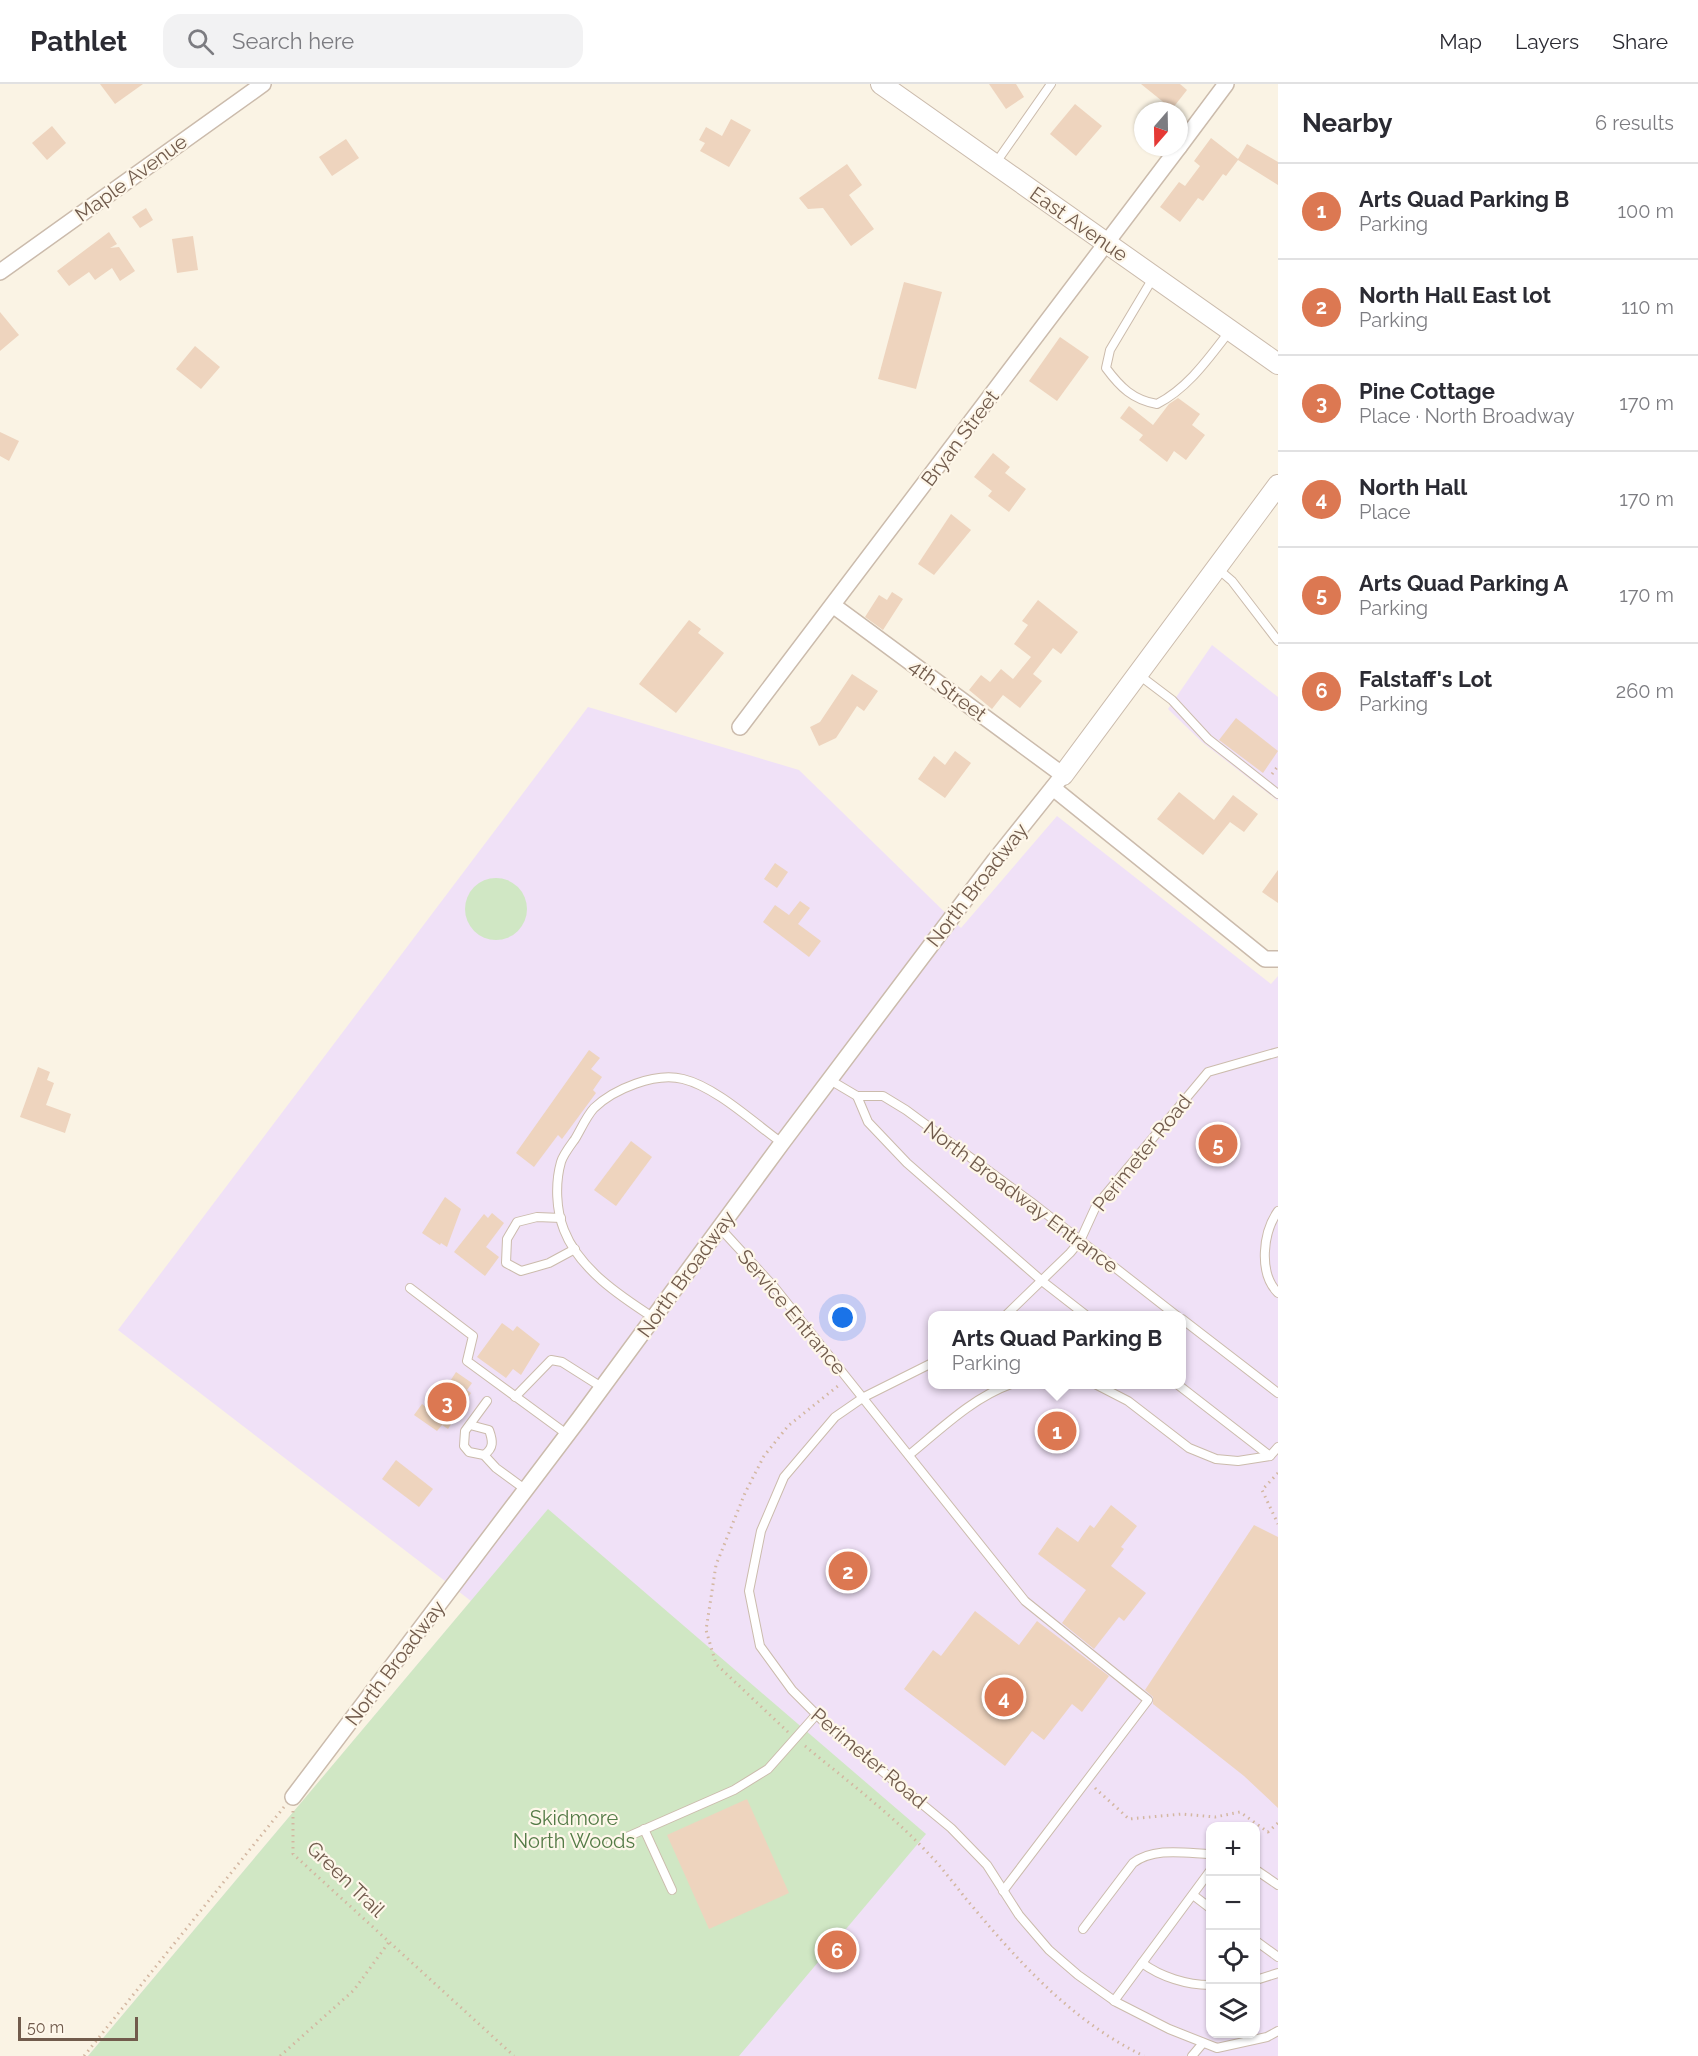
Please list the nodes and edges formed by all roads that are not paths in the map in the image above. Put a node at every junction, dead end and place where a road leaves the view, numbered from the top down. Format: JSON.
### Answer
{"nodes":[{"id":1,"x":263,"y":84,"type":"edge"},
{"id":2,"x":881,"y":84,"type":"edge"},
{"id":3,"x":1051,"y":84,"type":"edge"},
{"id":4,"x":1226,"y":84,"type":"edge"},
{"id":5,"x":1188,"y":135,"type":"edge"},
{"id":6,"x":1172,"y":156,"type":"edge"},
{"id":7,"x":994,"y":166,"type":"junction"},
{"id":8,"x":1107,"y":243,"type":"junction"},
{"id":9,"x":0,"y":272,"type":"edge"},
{"id":10,"x":1154,"y":276,"type":"junction"},
{"id":11,"x":1230,"y":331,"type":"junction"},
{"id":12,"x":1278,"y":364,"type":"edge"},
{"id":13,"x":1278,"y":484,"type":"edge"},
{"id":14,"x":1217,"y":568,"type":"junction"},
{"id":15,"x":834,"y":606,"type":"junction"},
{"id":16,"x":1278,"y":641,"type":"edge"},
{"id":17,"x":1139,"y":675,"type":"junction"},
{"id":18,"x":740,"y":727,"type":"dead end"},
{"id":19,"x":1058,"y":781,"type":"junction"},
{"id":20,"x":1278,"y":794,"type":"edge"},
{"id":21,"x":1271,"y":959,"type":"edge"},
{"id":22,"x":1278,"y":1052,"type":"edge"},
{"id":23,"x":830,"y":1080,"type":"junction"},
{"id":24,"x":857,"y":1096,"type":"junction"},
{"id":25,"x":782,"y":1143,"type":"junction"},
{"id":26,"x":1278,"y":1211,"type":"edge"},
{"id":27,"x":561,"y":1218,"type":"junction"},
{"id":28,"x":720,"y":1228,"type":"junction"},
{"id":29,"x":1080,"y":1241,"type":"junction"},
{"id":30,"x":575,"y":1249,"type":"junction"},
{"id":31,"x":1042,"y":1281,"type":"junction"},
{"id":32,"x":410,"y":1288,"type":"dead end"},
{"id":33,"x":1278,"y":1293,"type":"edge"},
{"id":34,"x":1010,"y":1311,"type":"edge"},
{"id":35,"x":1081,"y":1311,"type":"edge"},
{"id":36,"x":1171,"y":1311,"type":"edge"},
{"id":37,"x":654,"y":1318,"type":"junction"},
{"id":38,"x":1186,"y":1322,"type":"edge"},
{"id":39,"x":928,"y":1365,"type":"edge"},
{"id":40,"x":603,"y":1388,"type":"junction"},
{"id":41,"x":998,"y":1389,"type":"edge"},
{"id":42,"x":1105,"y":1389,"type":"edge"},
{"id":43,"x":1183,"y":1389,"type":"edge"},
{"id":44,"x":1278,"y":1393,"type":"edge"},
{"id":45,"x":515,"y":1397,"type":"junction"},
{"id":46,"x":864,"y":1397,"type":"junction"},
{"id":47,"x":487,"y":1401,"type":"dead end"},
{"id":48,"x":470,"y":1425,"type":"junction"},
{"id":49,"x":568,"y":1435,"type":"junction"},
{"id":50,"x":1278,"y":1447,"type":"edge"},
{"id":51,"x":484,"y":1455,"type":"junction"},
{"id":52,"x":909,"y":1455,"type":"junction"},
{"id":53,"x":1270,"y":1456,"type":"junction"},
{"id":54,"x":526,"y":1490,"type":"junction"},
{"id":55,"x":816,"y":1714,"type":"junction"},
{"id":56,"x":293,"y":1797,"type":"road end"},
{"id":57,"x":644,"y":1829,"type":"junction"},
{"id":58,"x":611,"y":1844,"type":"dead end"},
{"id":59,"x":1206,"y":1854,"type":"edge"},
{"id":60,"x":1260,"y":1873,"type":"edge"},
{"id":61,"x":1206,"y":1876,"type":"edge"},
{"id":62,"x":1278,"y":1885,"type":"edge"},
{"id":63,"x":672,"y":1890,"type":"dead end"},
{"id":64,"x":1003,"y":1891,"type":"junction"},
{"id":65,"x":1193,"y":1895,"type":"junction"},
{"id":66,"x":1206,"y":1905,"type":"edge"},
{"id":67,"x":1083,"y":1929,"type":"dead end"},
{"id":68,"x":1260,"y":1944,"type":"edge"},
{"id":69,"x":1278,"y":1957,"type":"edge"},
{"id":70,"x":1142,"y":1963,"type":"junction"},
{"id":71,"x":1278,"y":1973,"type":"edge"},
{"id":72,"x":1260,"y":1979,"type":"edge"},
{"id":73,"x":1206,"y":1984,"type":"edge"},
{"id":74,"x":1114,"y":2001,"type":"junction"},
{"id":75,"x":1278,"y":2031,"type":"edge"},
{"id":76,"x":1203,"y":2043,"type":"junction"},
{"id":77,"x":1192,"y":2056,"type":"edge"}],
"edges":[{"from":1,"to":9,"type":"street","name":"Maple Avenue"},
{"from":2,"to":7,"type":"street","name":"East Avenue"},
{"from":3,"to":7,"type":"lane"},
{"from":4,"to":5,"type":"street","name":"Bryan Street"},
{"from":6,"to":8,"type":"street","name":"Bryan Street"},
{"from":7,"to":8,"type":"street","name":"East Avenue"},
{"from":8,"to":10,"type":"street","name":"East Avenue"},
{"from":8,"to":15,"type":"street","name":"Bryan Street"},
{"from":10,"to":11,"type":"street","name":"East Avenue"},
{"from":10,"to":11,"type":"lane"},
{"from":11,"to":12,"type":"street","name":"East Avenue"},
{"from":13,"to":14,"type":"street","name":"North Broadway"},
{"from":14,"to":16,"type":"lane"},
{"from":14,"to":17,"type":"street","name":"North Broadway"},
{"from":15,"to":18,"type":"street","name":"Bryan Street"},
{"from":15,"to":19,"type":"street","name":"4th Street"},
{"from":17,"to":19,"type":"street","name":"North Broadway"},
{"from":17,"to":20,"type":"lane"},
{"from":19,"to":21,"type":"street","name":"4th Street"},
{"from":19,"to":23,"type":"street","name":"North Broadway"},
{"from":22,"to":29,"type":"lane","name":"Perimeter Road"},
{"from":23,"to":24,"type":"lane","name":"North Broadway Entrance"},
{"from":23,"to":25,"type":"street","name":"North Broadway"},
{"from":24,"to":29,"type":"lane","name":"North Broadway Entrance"},
{"from":24,"to":31,"type":"lane","name":"North Broadway Entrance"},
{"from":25,"to":27,"type":"lane"},
{"from":25,"to":28,"type":"street","name":"North Broadway"},
{"from":26,"to":33,"type":"lane"},
{"from":27,"to":30,"type":"lane"},
{"from":27,"to":30,"type":"lane"},
{"from":28,"to":37,"type":"street","name":"North Broadway"},
{"from":28,"to":46,"type":"lane","name":"Service Entrance"},
{"from":29,"to":31,"type":"lane","name":"Perimeter Road"},
{"from":29,"to":36,"type":"lane","name":"North Broadway Entrance"},
{"from":30,"to":37,"type":"lane"},
{"from":31,"to":34,"type":"lane","name":"Perimeter Road"},
{"from":31,"to":35,"type":"lane","name":"North Broadway Entrance"},
{"from":32,"to":45,"type":"lane"},
{"from":37,"to":40,"type":"street","name":"North Broadway"},
{"from":38,"to":44,"type":"lane"},
{"from":39,"to":46,"type":"lane","name":"Perimeter Road"},
{"from":40,"to":45,"type":"lane"},
{"from":40,"to":49,"type":"street","name":"North Broadway"},
{"from":41,"to":52,"type":"lane"},
{"from":42,"to":53,"type":"lane"},
{"from":43,"to":53,"type":"lane"},
{"from":45,"to":49,"type":"lane"},
{"from":46,"to":52,"type":"lane","name":"Service Entrance"},
{"from":46,"to":55,"type":"lane","name":"Perimeter Road"},
{"from":47,"to":48,"type":"lane"},
{"from":48,"to":51,"type":"lane"},
{"from":48,"to":51,"type":"lane"},
{"from":49,"to":54,"type":"street","name":"North Broadway"},
{"from":50,"to":53,"type":"lane"},
{"from":51,"to":54,"type":"lane"},
{"from":52,"to":64,"type":"lane","name":"Service Entrance"},
{"from":54,"to":56,"type":"street","name":"North Broadway"},
{"from":55,"to":57,"type":"lane"},
{"from":55,"to":64,"type":"lane","name":"Perimeter Road"},
{"from":57,"to":58,"type":"lane"},
{"from":57,"to":63,"type":"lane"},
{"from":59,"to":67,"type":"lane"},
{"from":60,"to":62,"type":"lane"},
{"from":61,"to":65,"type":"lane"},
{"from":64,"to":74,"type":"lane","name":"Perimeter Road"},
{"from":65,"to":66,"type":"lane"},
{"from":65,"to":70,"type":"lane"},
{"from":68,"to":69,"type":"lane"},
{"from":70,"to":73,"type":"lane"},
{"from":70,"to":74,"type":"lane"},
{"from":71,"to":72,"type":"lane"},
{"from":74,"to":76,"type":"lane","name":"Perimeter Road"},
{"from":75,"to":76,"type":"lane","name":"Perimeter Road"},
{"from":76,"to":77,"type":"lane"}]}
